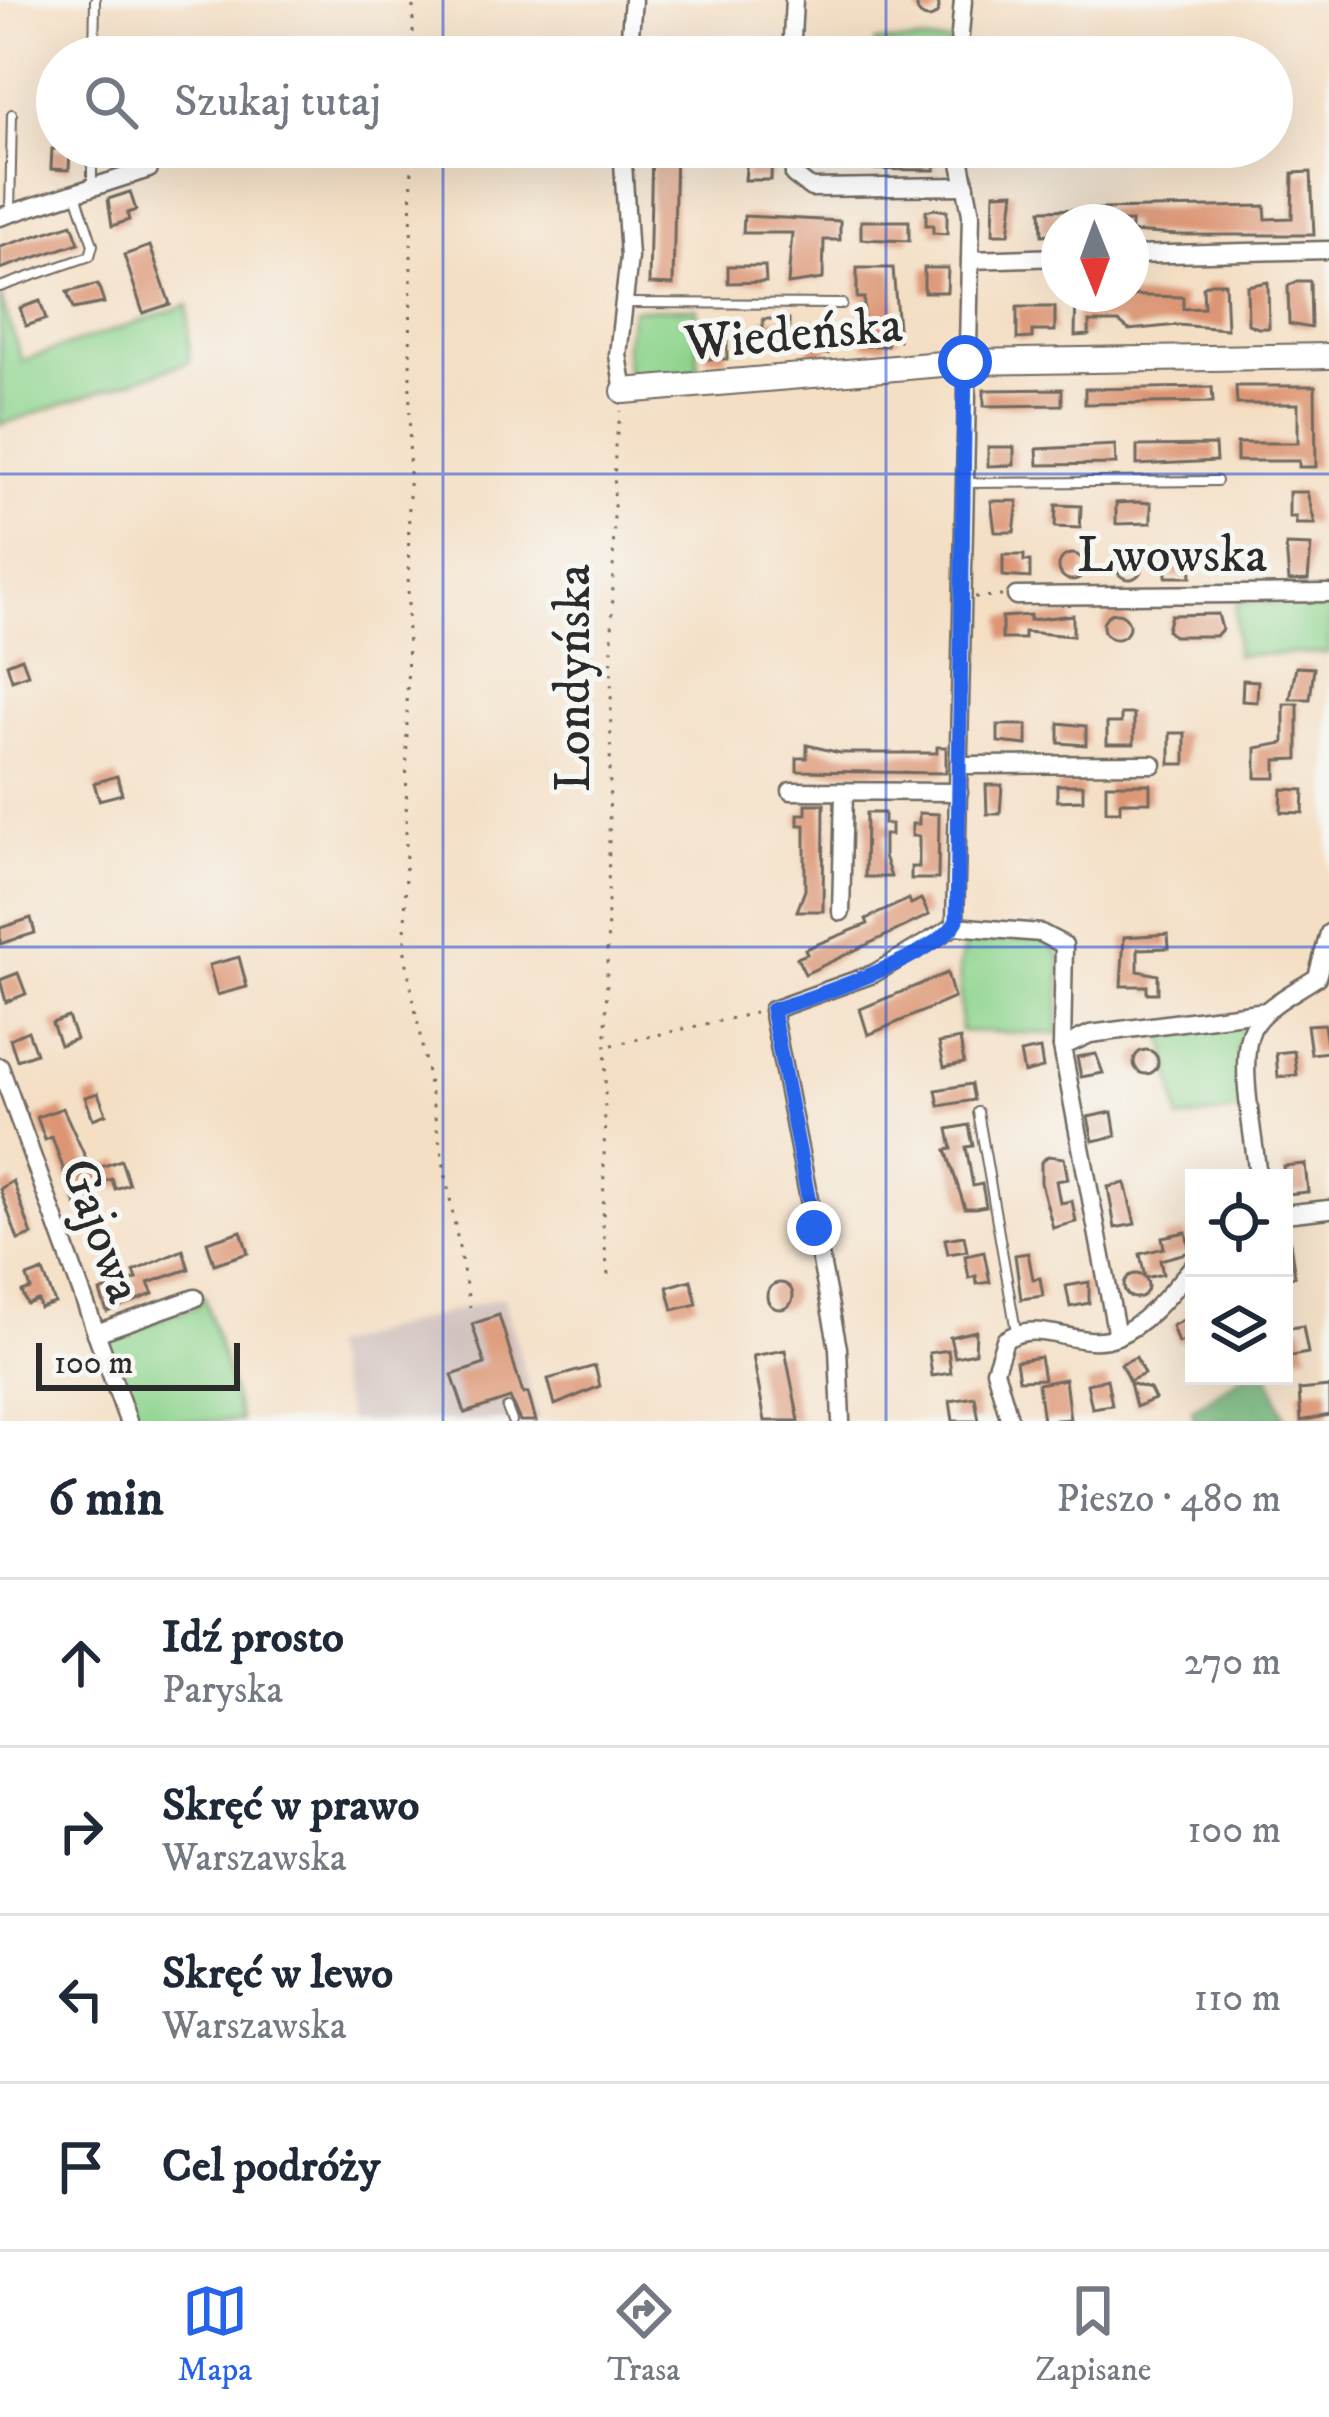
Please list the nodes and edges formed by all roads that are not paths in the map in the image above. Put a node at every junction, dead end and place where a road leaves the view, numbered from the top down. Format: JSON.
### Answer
{"nodes":[{"id":1,"x":95,"y":0,"type":"edge"},
{"id":2,"x":633,"y":0,"type":"edge"},
{"id":3,"x":794,"y":0,"type":"edge"},
{"id":4,"x":962,"y":0,"type":"edge"},
{"id":5,"x":94,"y":36,"type":"edge"},
{"id":6,"x":630,"y":36,"type":"edge"},
{"id":7,"x":792,"y":36,"type":"edge"},
{"id":8,"x":959,"y":36,"type":"edge"},
{"id":9,"x":12,"y":114,"type":"dead end"},
{"id":10,"x":88,"y":168,"type":"edge"},
{"id":11,"x":623,"y":168,"type":"edge"},
{"id":12,"x":794,"y":168,"type":"edge"},
{"id":13,"x":962,"y":168,"type":"edge"},
{"id":14,"x":149,"y":169,"type":"dead end"},
{"id":15,"x":966,"y":186,"type":"junction"},
{"id":16,"x":84,"y":190,"type":"junction"},
{"id":17,"x":5,"y":216,"type":"edge"},
{"id":18,"x":1329,"y":250,"type":"edge"},
{"id":19,"x":1149,"y":255,"type":"edge"},
{"id":20,"x":1041,"y":258,"type":"edge"},
{"id":21,"x":970,"y":260,"type":"junction"},
{"id":22,"x":0,"y":286,"type":"edge"},
{"id":23,"x":623,"y":303,"type":"junction"},
{"id":24,"x":842,"y":304,"type":"dead end"},
{"id":25,"x":1329,"y":356,"type":"edge"},
{"id":26,"x":965,"y":362,"type":"junction"},
{"id":27,"x":624,"y":392,"type":"joint"},
{"id":28,"x":1216,"y":481,"type":"dead end"},
{"id":29,"x":963,"y":483,"type":"junction"},
{"id":30,"x":1329,"y":593,"type":"edge"},
{"id":31,"x":1016,"y":596,"type":"road end"},
{"id":32,"x":1154,"y":764,"type":"dead end"},
{"id":33,"x":960,"y":765,"type":"junction"},
{"id":34,"x":791,"y":791,"type":"dead end"},
{"id":35,"x":844,"y":792,"type":"junction"},
{"id":36,"x":959,"y":793,"type":"junction"},
{"id":37,"x":842,"y":912,"type":"dead end"},
{"id":38,"x":955,"y":926,"type":"junction"},
{"id":39,"x":1329,"y":933,"type":"edge"},
{"id":40,"x":1266,"y":1011,"type":"junction"},
{"id":41,"x":1062,"y":1047,"type":"junction"},
{"id":42,"x":0,"y":1067,"type":"edge"},
{"id":43,"x":978,"y":1112,"type":"dead end"},
{"id":44,"x":1257,"y":1169,"type":"edge"},
{"id":45,"x":1329,"y":1209,"type":"edge"},
{"id":46,"x":1293,"y":1213,"type":"edge"},
{"id":47,"x":1185,"y":1275,"type":"edge"},
{"id":48,"x":195,"y":1298,"type":"dead end"},
{"id":49,"x":1016,"y":1332,"type":"junction"},
{"id":50,"x":96,"y":1334,"type":"junction"},
{"id":51,"x":1117,"y":1336,"type":"junction"},
{"id":52,"x":507,"y":1408,"type":"dead end"},
{"id":53,"x":128,"y":1421,"type":"edge"},
{"id":54,"x":512,"y":1421,"type":"edge"},
{"id":55,"x":842,"y":1421,"type":"edge"},
{"id":56,"x":1010,"y":1421,"type":"edge"}],
"edges":[{"from":1,"to":5,"type":"lane"},
{"from":2,"to":6,"type":"street"},
{"from":3,"to":7,"type":"street"},
{"from":4,"to":8,"type":"street"},
{"from":9,"to":17,"type":"lane"},
{"from":10,"to":16,"type":"lane"},
{"from":11,"to":23,"type":"street"},
{"from":12,"to":15,"type":"street"},
{"from":13,"to":15,"type":"street"},
{"from":14,"to":16,"type":"street"},
{"from":15,"to":21,"type":"street"},
{"from":16,"to":17,"type":"street"},
{"from":16,"to":22,"type":"lane"},
{"from":18,"to":19,"type":"street"},
{"from":20,"to":21,"type":"street"},
{"from":21,"to":26,"type":"street"},
{"from":23,"to":24,"type":"lane"},
{"from":23,"to":27,"type":"street"},
{"from":25,"to":26,"type":"street","name":"Wiedeńska"},
{"from":26,"to":27,"type":"street","name":"Wiedeńska"},
{"from":26,"to":29,"type":"street"},
{"from":28,"to":29,"type":"lane"},
{"from":29,"to":33,"type":"street"},
{"from":30,"to":31,"type":"street","name":"Lwowska"},
{"from":32,"to":33,"type":"street"},
{"from":33,"to":36,"type":"street"},
{"from":34,"to":35,"type":"street"},
{"from":35,"to":36,"type":"street"},
{"from":35,"to":37,"type":"street"},
{"from":36,"to":38,"type":"street"},
{"from":38,"to":41,"type":"street"},
{"from":38,"to":55,"type":"street"},
{"from":39,"to":40,"type":"street"},
{"from":40,"to":41,"type":"street"},
{"from":40,"to":44,"type":"street"},
{"from":41,"to":51,"type":"street"},
{"from":42,"to":50,"type":"street","name":"Gajowa"},
{"from":43,"to":49,"type":"lane"},
{"from":45,"to":46,"type":"street"},
{"from":47,"to":51,"type":"street"},
{"from":48,"to":50,"type":"street"},
{"from":49,"to":51,"type":"street"},
{"from":49,"to":56,"type":"street"},
{"from":50,"to":53,"type":"street","name":"Gajowa"},
{"from":52,"to":54,"type":"lane"}]}
